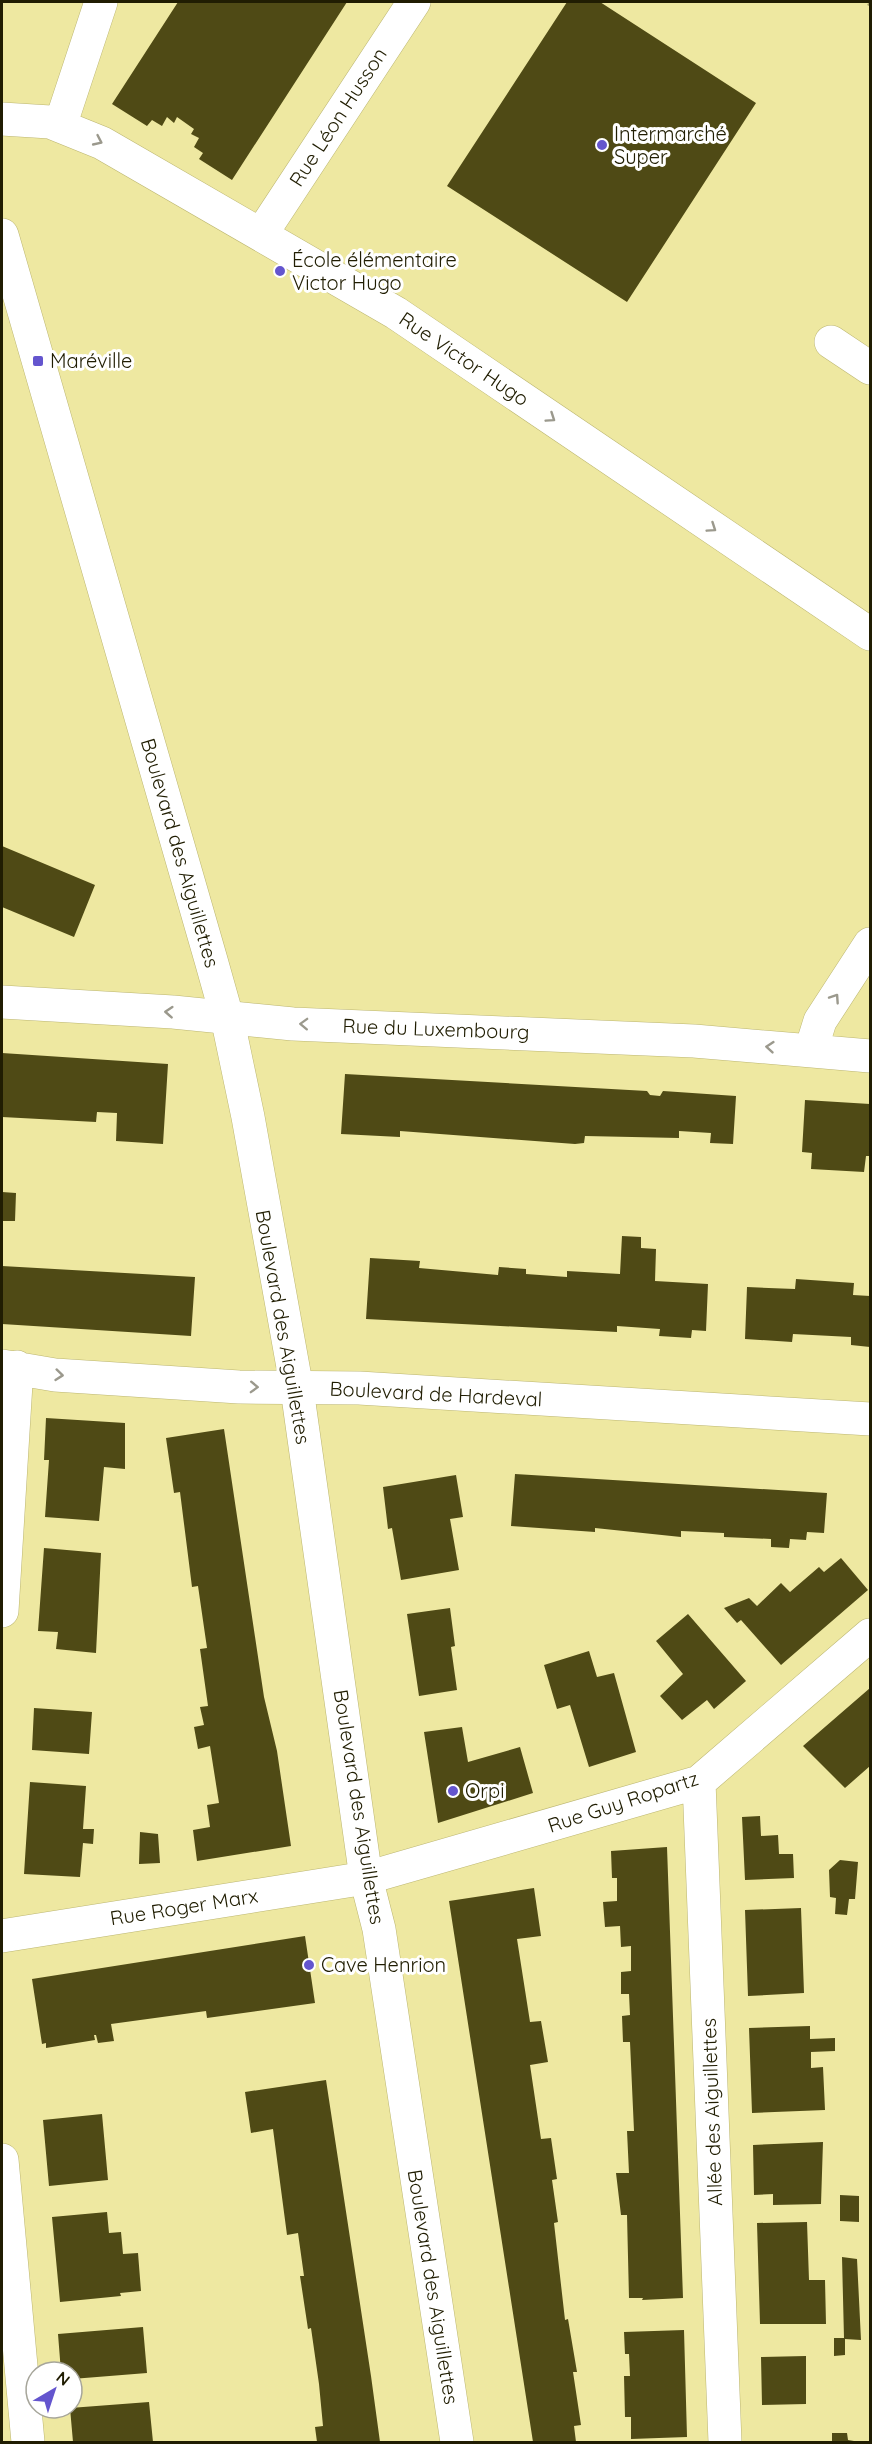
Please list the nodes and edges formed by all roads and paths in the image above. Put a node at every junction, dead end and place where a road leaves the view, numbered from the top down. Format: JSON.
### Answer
{"nodes":[{"id":1,"x":101,"y":2,"type":"edge"},
{"id":2,"x":414,"y":2,"type":"edge"},
{"id":3,"x":2,"y":119,"type":"edge"},
{"id":4,"x":60,"y":126,"type":"junction"},
{"id":5,"x":262,"y":233,"type":"junction"},
{"id":6,"x":2,"y":235,"type":"edge"},
{"id":7,"x":6,"y":269,"type":"edge"},
{"id":8,"x":831,"y":342,"type":"dead end"},
{"id":9,"x":870,"y":368,"type":"edge"},
{"id":10,"x":870,"y":634,"type":"edge"},
{"id":11,"x":870,"y":944,"type":"edge"},
{"id":12,"x":2,"y":1002,"type":"edge"},
{"id":13,"x":227,"y":1017,"type":"junction"},
{"id":14,"x":811,"y":1050,"type":"junction"},
{"id":15,"x":870,"y":1056,"type":"edge"},
{"id":16,"x":9,"y":1367,"type":"edge"},
{"id":17,"x":297,"y":1389,"type":"junction"},
{"id":18,"x":870,"y":1419,"type":"edge"},
{"id":19,"x":2,"y":1611,"type":"edge"},
{"id":20,"x":870,"y":1635,"type":"edge"},
{"id":21,"x":699,"y":1782,"type":"junction"},
{"id":22,"x":366,"y":1878,"type":"junction"},
{"id":23,"x":2,"y":1936,"type":"edge"},
{"id":24,"x":2,"y":2160,"type":"edge"},
{"id":25,"x":28,"y":2442,"type":"edge"},
{"id":26,"x":457,"y":2442,"type":"edge"},
{"id":27,"x":725,"y":2442,"type":"edge"}],
"edges":[{"from":1,"to":4,"type":"street"},
{"from":2,"to":5,"type":"street","name":"Rue Léon Husson"},
{"from":3,"to":4,"type":"street","name":"Rue Victor Hugo"},
{"from":4,"to":5,"type":"street","name":"Rue Victor Hugo","one_way":true},
{"from":5,"to":10,"type":"street","name":"Rue Victor Hugo","one_way":true},
{"from":6,"to":7,"type":"street","name":"Boulevard des Aiguillettes"},
{"from":7,"to":13,"type":"street","name":"Boulevard des Aiguillettes"},
{"from":8,"to":9,"type":"street"},
{"from":14,"to":11,"type":"street","one_way":true},
{"from":13,"to":12,"type":"street","name":"Rue du Luxembourg","one_way":true},
{"from":14,"to":13,"type":"street","name":"Rue du Luxembourg","one_way":true},
{"from":13,"to":17,"type":"street","name":"Boulevard des Aiguillettes"},
{"from":14,"to":15,"type":"street","name":"Rue du Luxembourg"},
{"from":16,"to":17,"type":"street","name":"Boulevard de Hardeval","one_way":true},
{"from":16,"to":19,"type":"street"},
{"from":17,"to":18,"type":"street","name":"Boulevard de Hardeval"},
{"from":17,"to":22,"type":"street","name":"Boulevard des Aiguillettes"},
{"from":20,"to":21,"type":"street","name":"Rue Guy Ropartz"},
{"from":21,"to":22,"type":"street","name":"Rue Guy Ropartz"},
{"from":21,"to":27,"type":"street","name":"Allée des Aiguillettes"},
{"from":22,"to":23,"type":"street","name":"Rue Roger Marx"},
{"from":22,"to":26,"type":"street","name":"Boulevard des Aiguillettes"},
{"from":24,"to":25,"type":"street"}]}
